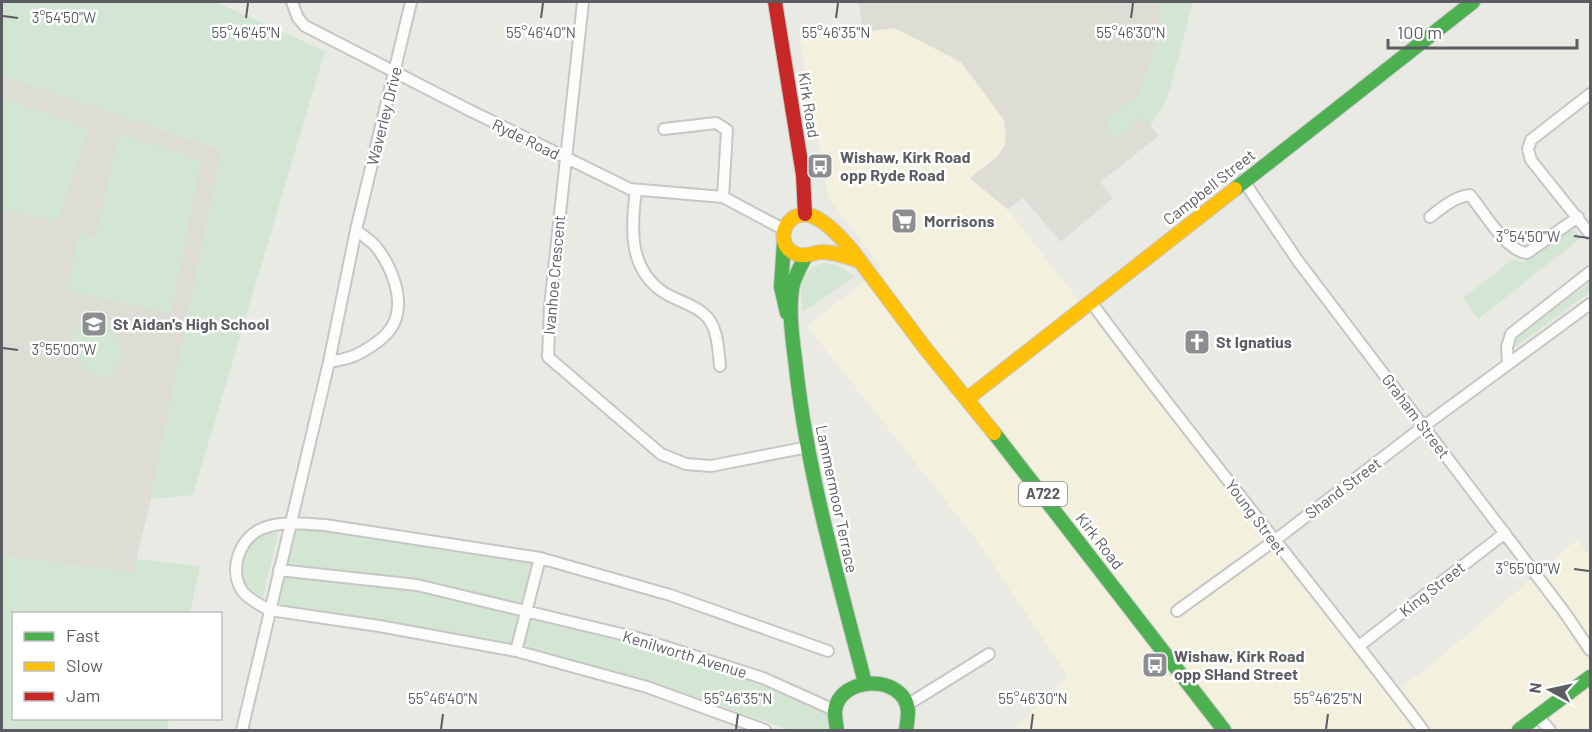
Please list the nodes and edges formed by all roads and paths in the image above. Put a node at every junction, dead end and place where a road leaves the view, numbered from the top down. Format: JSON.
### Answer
{"nodes":[{"id":1,"x":292,"y":2,"type":"edge"},
{"id":2,"x":411,"y":2,"type":"edge"},
{"id":3,"x":583,"y":2,"type":"edge"},
{"id":4,"x":775,"y":2,"type":"edge"},
{"id":5,"x":1473,"y":2,"type":"edge"},
{"id":6,"x":395,"y":71,"type":"junction"},
{"id":7,"x":1590,"y":93,"type":"edge"},
{"id":8,"x":664,"y":129,"type":"dead end"},
{"id":9,"x":566,"y":158,"type":"junction"},
{"id":10,"x":1243,"y":180,"type":"junction"},
{"id":11,"x":636,"y":190,"type":"junction"},
{"id":12,"x":723,"y":198,"type":"junction"},
{"id":13,"x":805,"y":214,"type":"junction"},
{"id":14,"x":1430,"y":217,"type":"dead end"},
{"id":15,"x":1578,"y":217,"type":"junction"},
{"id":16,"x":819,"y":221,"type":"junction"},
{"id":17,"x":356,"y":230,"type":"junction"},
{"id":18,"x":1590,"y":234,"type":"edge"},
{"id":19,"x":783,"y":236,"type":"junction"},
{"id":20,"x":811,"y":254,"type":"junction"},
{"id":21,"x":859,"y":261,"type":"junction"},
{"id":22,"x":1590,"y":272,"type":"edge"},
{"id":23,"x":1091,"y":302,"type":"junction"},
{"id":24,"x":1590,"y":304,"type":"edge"},
{"id":25,"x":791,"y":321,"type":"junction"},
{"id":26,"x":329,"y":362,"type":"junction"},
{"id":27,"x":1508,"y":364,"type":"junction"},
{"id":28,"x":720,"y":366,"type":"dead end"},
{"id":29,"x":966,"y":399,"type":"junction"},
{"id":30,"x":1424,"y":426,"type":"junction"},
{"id":31,"x":808,"y":447,"type":"junction"},
{"id":32,"x":291,"y":523,"type":"junction"},
{"id":33,"x":1504,"y":533,"type":"junction"},
{"id":34,"x":1274,"y":541,"type":"junction"},
{"id":35,"x":540,"y":558,"type":"junction"},
{"id":36,"x":279,"y":570,"type":"junction"},
{"id":37,"x":270,"y":610,"type":"junction"},
{"id":38,"x":525,"y":610,"type":"junction"},
{"id":39,"x":1177,"y":611,"type":"dead end"},
{"id":40,"x":1359,"y":646,"type":"junction"},
{"id":41,"x":1590,"y":650,"type":"edge"},
{"id":42,"x":516,"y":651,"type":"junction"},
{"id":43,"x":828,"y":651,"type":"dead end"},
{"id":44,"x":990,"y":654,"type":"dead end"},
{"id":45,"x":1590,"y":677,"type":"edge"},
{"id":46,"x":866,"y":683,"type":"junction"},
{"id":47,"x":907,"y":705,"type":"junction"},
{"id":48,"x":1538,"y":717,"type":"junction"},
{"id":49,"x":836,"y":724,"type":"edge"},
{"id":50,"x":242,"y":730,"type":"edge"},
{"id":51,"x":765,"y":730,"type":"edge"},
{"id":52,"x":906,"y":730,"type":"edge"},
{"id":53,"x":1224,"y":730,"type":"edge"},
{"id":54,"x":1423,"y":730,"type":"edge"},
{"id":55,"x":1519,"y":730,"type":"edge"},
{"id":56,"x":1550,"y":730,"type":"edge"}],
"edges":[{"from":1,"to":6,"type":"street","name":"Ryde Road"},
{"from":2,"to":6,"type":"street","name":"Waverley Drive"},
{"from":3,"to":9,"type":"street","name":"Ivanhoe Crescent"},
{"from":4,"to":13,"type":"main road","name":"Kirk Road"},
{"from":5,"to":10,"type":"main road","name":"Campbell Street"},
{"from":6,"to":9,"type":"street","name":"Ryde Road"},
{"from":6,"to":17,"type":"street","name":"Waverley Drive"},
{"from":7,"to":15,"type":"street"},
{"from":8,"to":12,"type":"street"},
{"from":9,"to":11,"type":"street","name":"Ryde Road"},
{"from":9,"to":31,"type":"street","name":"Ivanhoe Crescent"},
{"from":10,"to":23,"type":"main road","name":"Campbell Street"},
{"from":10,"to":30,"type":"street","name":"Graham Street"},
{"from":11,"to":12,"type":"street","name":"Ryde Road"},
{"from":11,"to":28,"type":"street"},
{"from":12,"to":19,"type":"street","name":"Ryde Road"},
{"from":13,"to":16,"type":"main road","name":"Kirk Road","number":"A722"},
{"from":13,"to":19,"type":"main road"},
{"from":14,"to":15,"type":"street"},
{"from":15,"to":18,"type":"street"},
{"from":16,"to":20,"type":"main road"},
{"from":16,"to":21,"type":"main road","name":"Kirk Road","number":"A722"},
{"from":17,"to":26,"type":"street","name":"Waverley Drive"},
{"from":17,"to":26,"type":"street"},
{"from":19,"to":20,"type":"main road"},
{"from":19,"to":25,"type":"main road","name":"Lammermoor Terrace"},
{"from":20,"to":21,"type":"main road"},
{"from":20,"to":25,"type":"main road","name":"Lammermoor Terrace"},
{"from":21,"to":29,"type":"main road","name":"Kirk Road","number":"A722"},
{"from":22,"to":27,"type":"street"},
{"from":23,"to":29,"type":"main road","name":"Campbell Street"},
{"from":23,"to":34,"type":"street","name":"Young Street"},
{"from":24,"to":27,"type":"street","name":"Shand Street"},
{"from":25,"to":31,"type":"main road","name":"Lammermoor Terrace"},
{"from":26,"to":32,"type":"street","name":"Waverley Drive"},
{"from":27,"to":30,"type":"street","name":"Shand Street"},
{"from":29,"to":53,"type":"main road","name":"Kirk Road","number":"A722"},
{"from":30,"to":33,"type":"street","name":"Graham Street"},
{"from":30,"to":34,"type":"street","name":"Shand Street"},
{"from":31,"to":46,"type":"main road","name":"Lammermoor Terrace"},
{"from":32,"to":35,"type":"street"},
{"from":32,"to":36,"type":"street","name":"Waverley Drive"},
{"from":32,"to":37,"type":"street"},
{"from":33,"to":40,"type":"street","name":"King Street"},
{"from":33,"to":41,"type":"street","name":"Graham Street"},
{"from":34,"to":39,"type":"street","name":"Shand Street"},
{"from":34,"to":40,"type":"street","name":"Young Street"},
{"from":35,"to":38,"type":"street"},
{"from":35,"to":43,"type":"street"},
{"from":36,"to":37,"type":"street","name":"Waverley Drive"},
{"from":36,"to":38,"type":"street","name":"Kenilworth Avenue"},
{"from":37,"to":42,"type":"street"},
{"from":37,"to":50,"type":"street","name":"Waverley Drive"},
{"from":38,"to":42,"type":"street"},
{"from":38,"to":49,"type":"street","name":"Kenilworth Avenue"},
{"from":40,"to":54,"type":"street","name":"Young Street"},
{"from":42,"to":51,"type":"street"},
{"from":44,"to":47,"type":"street"},
{"from":45,"to":48,"type":"main road"},
{"from":46,"to":47,"type":"main road"},
{"from":46,"to":49,"type":"main road"},
{"from":47,"to":52,"type":"main road"},
{"from":48,"to":55,"type":"main road"},
{"from":48,"to":56,"type":"street"}]}
